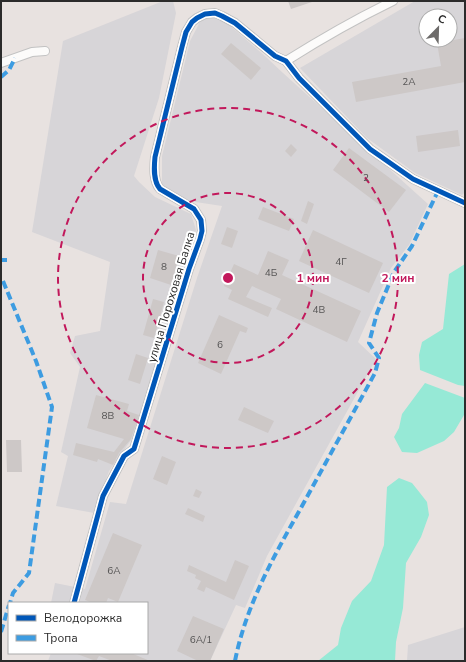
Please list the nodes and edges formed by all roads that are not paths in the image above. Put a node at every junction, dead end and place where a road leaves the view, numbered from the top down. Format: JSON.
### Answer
{"nodes":[{"id":1,"x":393,"y":1,"type":"edge"},
{"id":2,"x":45,"y":50,"type":"dead end"},
{"id":3,"x":286,"y":62,"type":"junction"},
{"id":4,"x":1,"y":63,"type":"edge"},
{"id":5,"x":465,"y":203,"type":"edge"},
{"id":6,"x":74,"y":602,"type":"edge"}],
"edges":[{"from":1,"to":3,"type":"street"},
{"from":2,"to":4,"type":"street"},
{"from":3,"to":5,"type":"street","name":"улица Пороховая Балка"},
{"from":3,"to":6,"type":"street","name":"улица Пороховая Балка"}]}
